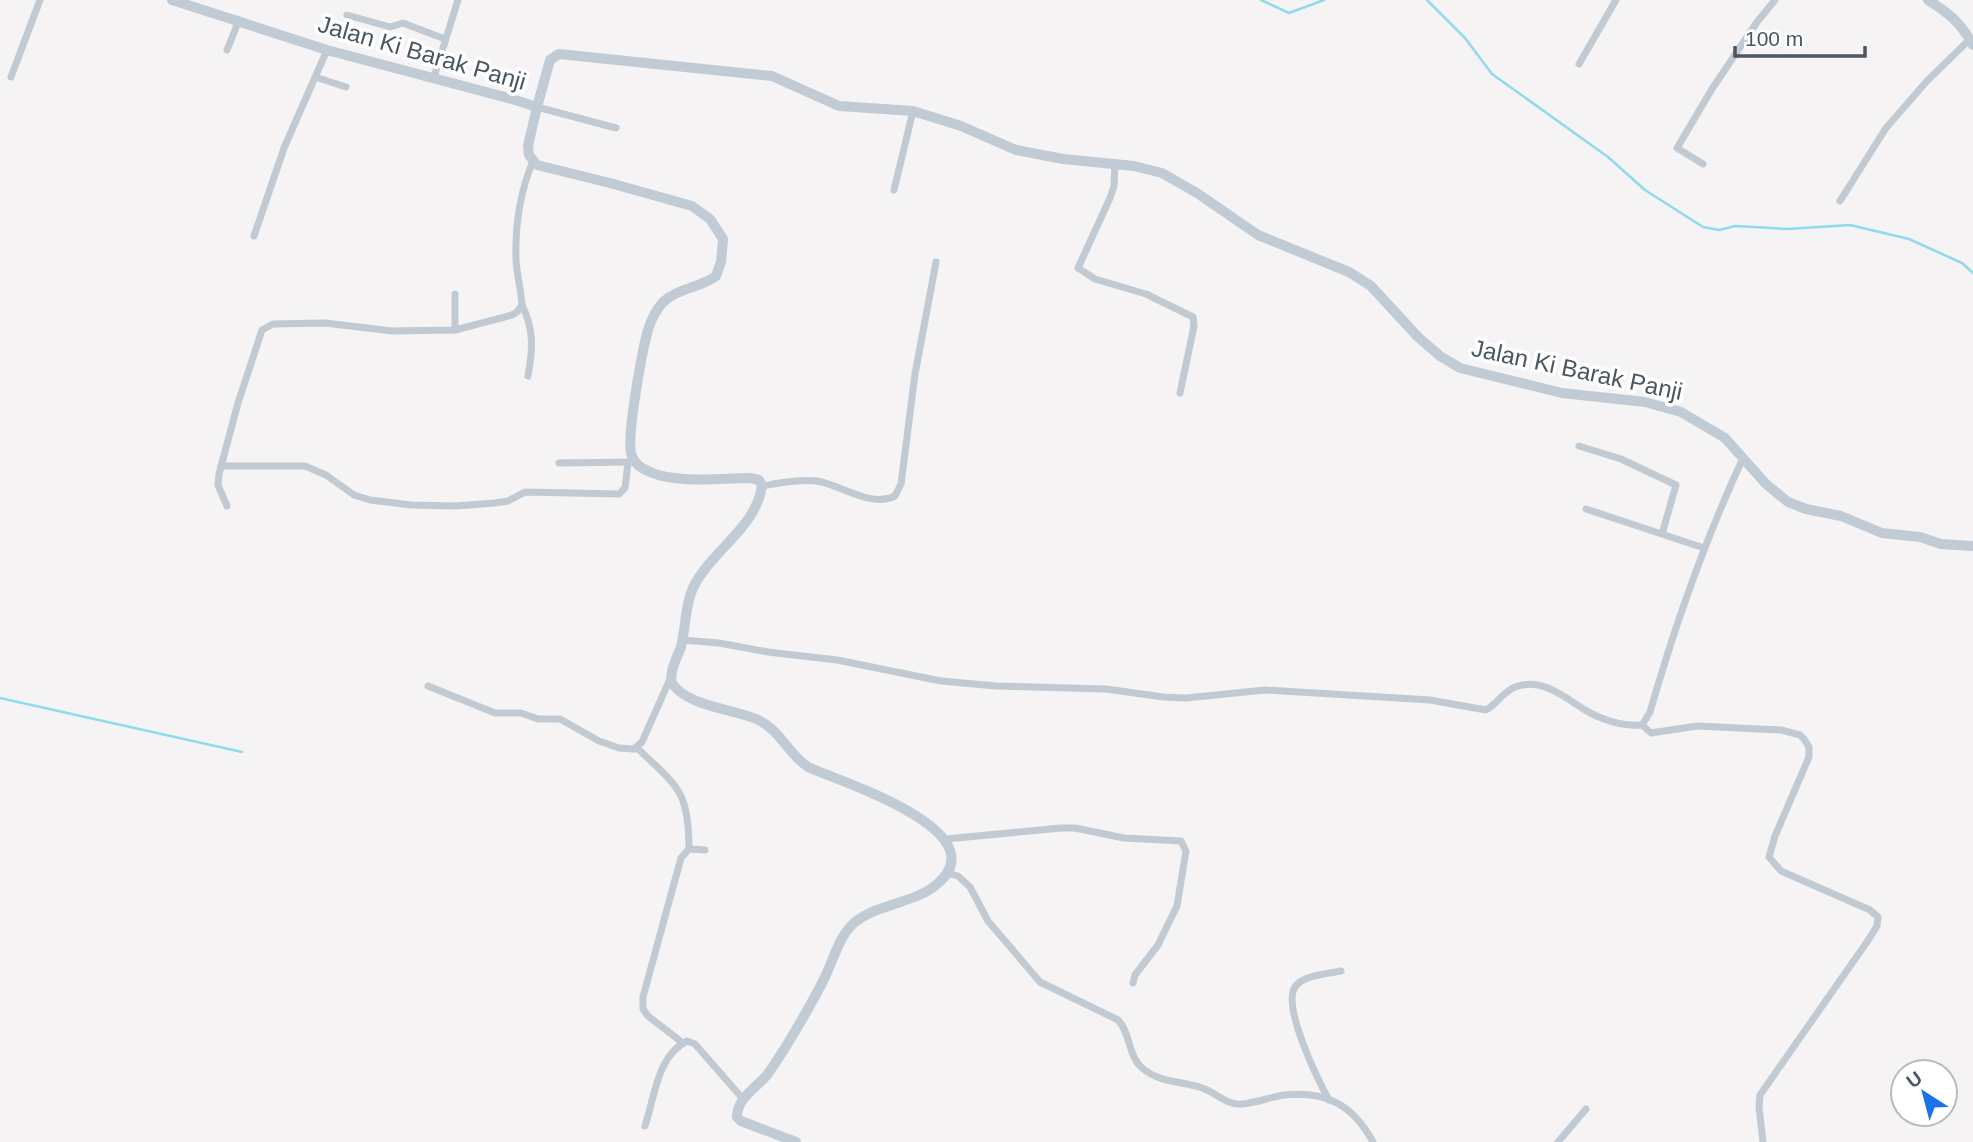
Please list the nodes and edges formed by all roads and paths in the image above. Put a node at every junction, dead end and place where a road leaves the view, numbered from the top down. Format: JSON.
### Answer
{"nodes":[{"id":1,"x":40,"y":0,"type":"edge"},
{"id":2,"x":172,"y":0,"type":"edge"},
{"id":3,"x":458,"y":0,"type":"edge"},
{"id":4,"x":1616,"y":0,"type":"edge"},
{"id":5,"x":1775,"y":0,"type":"edge"},
{"id":6,"x":1928,"y":0,"type":"edge"},
{"id":7,"x":347,"y":15,"type":"dead end"},
{"id":8,"x":239,"y":20,"type":"junction"},
{"id":9,"x":445,"y":38,"type":"junction"},
{"id":10,"x":1971,"y":42,"type":"edge"},
{"id":11,"x":228,"y":50,"type":"dead end"},
{"id":12,"x":327,"y":50,"type":"junction"},
{"id":13,"x":1579,"y":64,"type":"dead end"},
{"id":14,"x":10,"y":77,"type":"dead end"},
{"id":15,"x":315,"y":77,"type":"junction"},
{"id":16,"x":434,"y":77,"type":"junction"},
{"id":17,"x":346,"y":87,"type":"dead end"},
{"id":18,"x":537,"y":107,"type":"junction"},
{"id":19,"x":913,"y":111,"type":"junction"},
{"id":20,"x":616,"y":128,"type":"dead end"},
{"id":21,"x":533,"y":161,"type":"junction"},
{"id":22,"x":1115,"y":163,"type":"junction"},
{"id":23,"x":1703,"y":164,"type":"dead end"},
{"id":24,"x":894,"y":190,"type":"dead end"},
{"id":25,"x":1840,"y":201,"type":"dead end"},
{"id":26,"x":254,"y":236,"type":"dead end"},
{"id":27,"x":936,"y":262,"type":"dead end"},
{"id":28,"x":455,"y":293,"type":"dead end"},
{"id":29,"x":522,"y":305,"type":"junction"},
{"id":30,"x":455,"y":330,"type":"junction"},
{"id":31,"x":528,"y":376,"type":"dead end"},
{"id":32,"x":1180,"y":393,"type":"dead end"},
{"id":33,"x":1580,"y":446,"type":"dead end"},
{"id":34,"x":1742,"y":458,"type":"junction"},
{"id":35,"x":631,"y":462,"type":"junction"},
{"id":36,"x":559,"y":463,"type":"dead end"},
{"id":37,"x":221,"y":466,"type":"junction"},
{"id":38,"x":762,"y":486,"type":"junction"},
{"id":39,"x":227,"y":506,"type":"dead end"},
{"id":40,"x":1586,"y":509,"type":"dead end"},
{"id":41,"x":1662,"y":534,"type":"junction"},
{"id":42,"x":1973,"y":546,"type":"edge"},
{"id":43,"x":1704,"y":548,"type":"junction"},
{"id":44,"x":682,"y":640,"type":"junction"},
{"id":45,"x":670,"y":679,"type":"junction"},
{"id":46,"x":428,"y":686,"type":"dead end"},
{"id":47,"x":1642,"y":725,"type":"junction"},
{"id":48,"x":637,"y":748,"type":"junction"},
{"id":49,"x":946,"y":839,"type":"junction"},
{"id":50,"x":689,"y":849,"type":"junction"},
{"id":51,"x":705,"y":850,"type":"dead end"},
{"id":52,"x":948,"y":873,"type":"junction"},
{"id":53,"x":1340,"y":971,"type":"dead end"},
{"id":54,"x":1133,"y":983,"type":"dead end"},
{"id":55,"x":683,"y":1043,"type":"junction"},
{"id":56,"x":743,"y":1099,"type":"junction"},
{"id":57,"x":1329,"y":1100,"type":"junction"},
{"id":58,"x":1586,"y":1109,"type":"dead end"},
{"id":59,"x":645,"y":1125,"type":"dead end"},
{"id":60,"x":796,"y":1142,"type":"edge"},
{"id":61,"x":1373,"y":1142,"type":"edge"},
{"id":62,"x":1558,"y":1142,"type":"edge"},
{"id":63,"x":1763,"y":1142,"type":"edge"}],
"edges":[{"from":1,"to":14,"type":"street"},
{"from":2,"to":8,"type":"street","name":"Jalan Ki Barak Panji"},
{"from":3,"to":9,"type":"street"},
{"from":4,"to":13,"type":"street"},
{"from":5,"to":23,"type":"street"},
{"from":6,"to":10,"type":"street"},
{"from":7,"to":9,"type":"street"},
{"from":8,"to":11,"type":"street"},
{"from":8,"to":12,"type":"street","name":"Jalan Ki Barak Panji"},
{"from":9,"to":16,"type":"street"},
{"from":10,"to":25,"type":"street"},
{"from":12,"to":15,"type":"street"},
{"from":12,"to":16,"type":"street","name":"Jalan Ki Barak Panji"},
{"from":15,"to":17,"type":"street"},
{"from":15,"to":26,"type":"street"},
{"from":16,"to":18,"type":"street","name":"Jalan Ki Barak Panji"},
{"from":18,"to":19,"type":"street","name":"Jalan Ki Barak Panji"},
{"from":18,"to":20,"type":"street"},
{"from":18,"to":21,"type":"street"},
{"from":19,"to":22,"type":"street","name":"Jalan Ki Barak Panji"},
{"from":19,"to":24,"type":"street"},
{"from":21,"to":29,"type":"street"},
{"from":21,"to":35,"type":"street"},
{"from":22,"to":32,"type":"street"},
{"from":22,"to":34,"type":"street","name":"Jalan Ki Barak Panji"},
{"from":27,"to":38,"type":"street"},
{"from":28,"to":30,"type":"street"},
{"from":29,"to":30,"type":"street"},
{"from":29,"to":31,"type":"street"},
{"from":30,"to":37,"type":"street"},
{"from":33,"to":41,"type":"street"},
{"from":34,"to":42,"type":"street","name":"Jalan Ki Barak Panji"},
{"from":34,"to":43,"type":"street"},
{"from":35,"to":36,"type":"street"},
{"from":35,"to":37,"type":"street"},
{"from":35,"to":38,"type":"street"},
{"from":37,"to":39,"type":"street"},
{"from":38,"to":44,"type":"street"},
{"from":40,"to":41,"type":"street"},
{"from":41,"to":43,"type":"street"},
{"from":43,"to":47,"type":"street"},
{"from":44,"to":45,"type":"street"},
{"from":44,"to":47,"type":"street"},
{"from":45,"to":48,"type":"street"},
{"from":45,"to":49,"type":"street"},
{"from":46,"to":48,"type":"street"},
{"from":47,"to":63,"type":"street"},
{"from":48,"to":50,"type":"street"},
{"from":49,"to":52,"type":"street"},
{"from":49,"to":54,"type":"street"},
{"from":50,"to":51,"type":"street"},
{"from":50,"to":55,"type":"street"},
{"from":52,"to":56,"type":"street"},
{"from":52,"to":57,"type":"street"},
{"from":53,"to":57,"type":"street"},
{"from":55,"to":56,"type":"street"},
{"from":55,"to":59,"type":"street"},
{"from":56,"to":60,"type":"street"},
{"from":57,"to":61,"type":"street"},
{"from":58,"to":62,"type":"street"}]}
